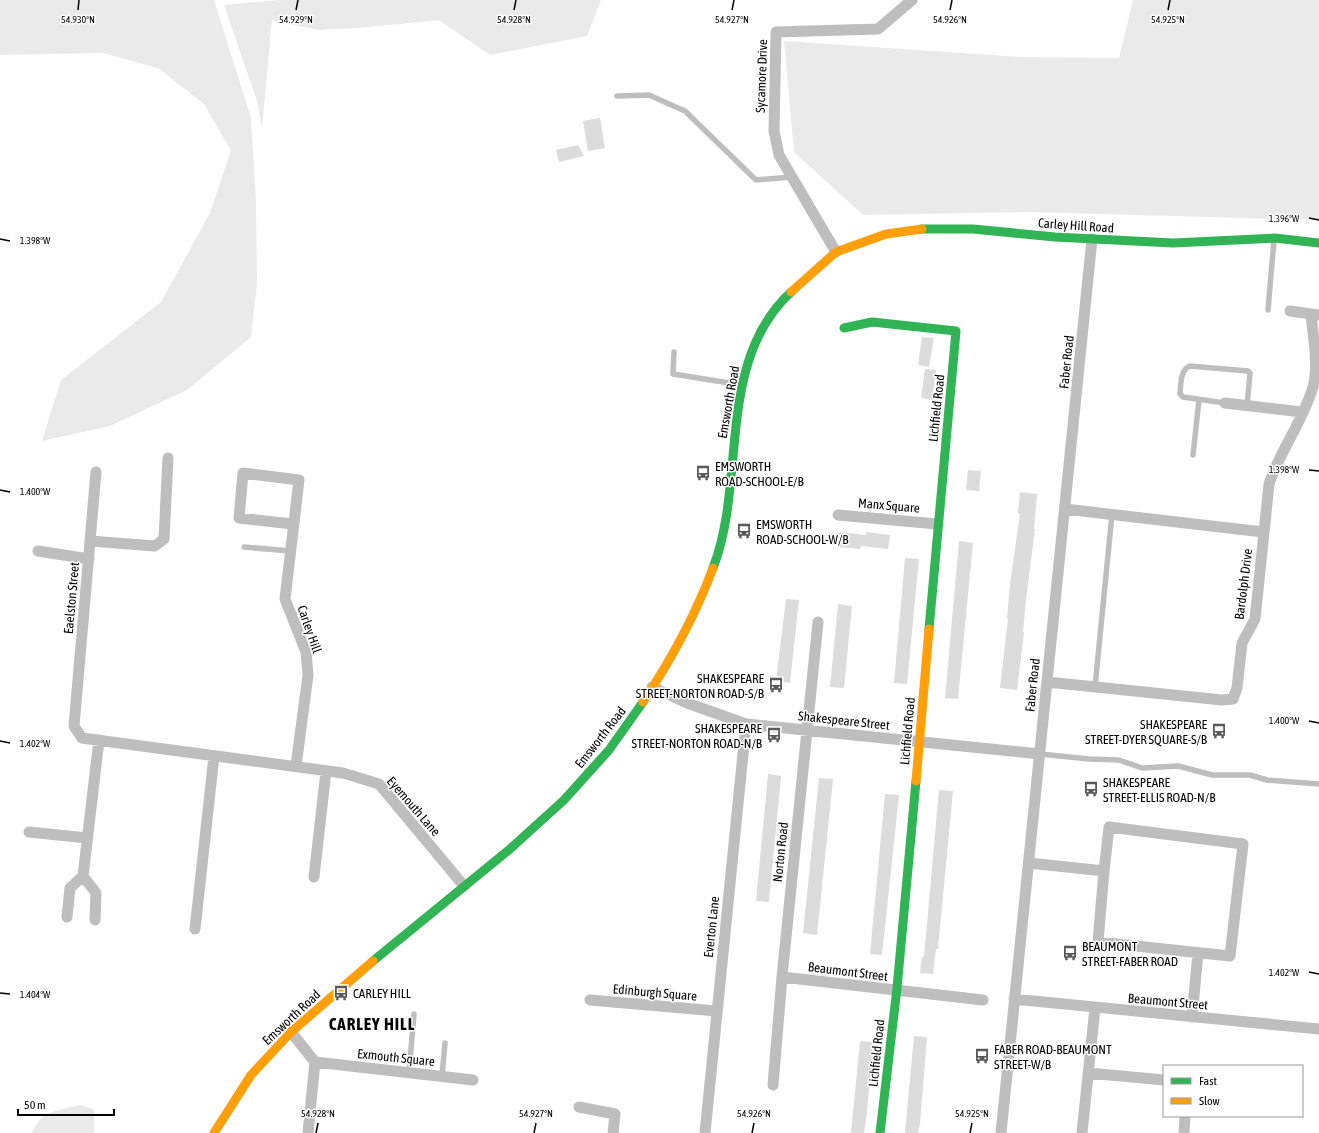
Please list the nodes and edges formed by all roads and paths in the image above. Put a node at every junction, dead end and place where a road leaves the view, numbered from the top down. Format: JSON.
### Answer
{"nodes":[{"id":1,"x":912,"y":0,"type":"edge"},
{"id":2,"x":617,"y":96,"type":"dead end"},
{"id":3,"x":792,"y":177,"type":"junction"},
{"id":4,"x":1274,"y":238,"type":"junction"},
{"id":5,"x":1092,"y":239,"type":"junction"},
{"id":6,"x":1319,"y":243,"type":"edge"},
{"id":7,"x":836,"y":252,"type":"junction"},
{"id":8,"x":1268,"y":310,"type":"dead end"},
{"id":9,"x":1290,"y":311,"type":"dead end"},
{"id":10,"x":1315,"y":314,"type":"edge"},
{"id":11,"x":844,"y":328,"type":"dead end"},
{"id":12,"x":674,"y":352,"type":"dead end"},
{"id":13,"x":742,"y":385,"type":"junction"},
{"id":14,"x":1199,"y":400,"type":"junction"},
{"id":15,"x":1225,"y":403,"type":"joint"},
{"id":16,"x":1247,"y":406,"type":"junction"},
{"id":17,"x":1302,"y":412,"type":"junction"},
{"id":18,"x":1193,"y":455,"type":"dead end"},
{"id":19,"x":168,"y":458,"type":"dead end"},
{"id":20,"x":96,"y":472,"type":"dead end"},
{"id":21,"x":1065,"y":509,"type":"junction"},
{"id":22,"x":1112,"y":514,"type":"junction"},
{"id":23,"x":838,"y":515,"type":"dead end"},
{"id":24,"x":293,"y":524,"type":"junction"},
{"id":25,"x":937,"y":524,"type":"junction"},
{"id":26,"x":1263,"y":532,"type":"junction"},
{"id":27,"x":90,"y":541,"type":"junction"},
{"id":28,"x":244,"y":547,"type":"dead end"},
{"id":29,"x":38,"y":551,"type":"dead end"},
{"id":30,"x":290,"y":551,"type":"junction"},
{"id":31,"x":89,"y":559,"type":"junction"},
{"id":32,"x":818,"y":622,"type":"dead end"},
{"id":33,"x":1046,"y":682,"type":"junction"},
{"id":34,"x":652,"y":687,"type":"junction"},
{"id":35,"x":1095,"y":687,"type":"junction"},
{"id":36,"x":746,"y":724,"type":"junction"},
{"id":37,"x":74,"y":726,"type":"joint"},
{"id":38,"x":806,"y":731,"type":"junction"},
{"id":39,"x":99,"y":740,"type":"junction"},
{"id":40,"x":920,"y":742,"type":"junction"},
{"id":41,"x":1040,"y":754,"type":"junction"},
{"id":42,"x":214,"y":756,"type":"junction"},
{"id":43,"x":296,"y":766,"type":"junction"},
{"id":44,"x":326,"y":771,"type":"junction"},
{"id":45,"x":1319,"y":784,"type":"edge"},
{"id":46,"x":29,"y":832,"type":"dead end"},
{"id":47,"x":87,"y":838,"type":"junction"},
{"id":48,"x":1029,"y":863,"type":"junction"},
{"id":49,"x":1104,"y":871,"type":"junction"},
{"id":50,"x":83,"y":876,"type":"junction"},
{"id":51,"x":314,"y":877,"type":"dead end"},
{"id":52,"x":464,"y":886,"type":"junction"},
{"id":53,"x":68,"y":917,"type":"dead end"},
{"id":54,"x":95,"y":920,"type":"dead end"},
{"id":55,"x":195,"y":929,"type":"dead end"},
{"id":56,"x":1198,"y":953,"type":"junction"},
{"id":57,"x":782,"y":977,"type":"junction"},
{"id":58,"x":896,"y":991,"type":"junction"},
{"id":59,"x":1014,"y":999,"type":"junction"},
{"id":60,"x":590,"y":1000,"type":"dead end"},
{"id":61,"x":983,"y":1000,"type":"dead end"},
{"id":62,"x":1095,"y":1008,"type":"junction"},
{"id":63,"x":717,"y":1012,"type":"junction"},
{"id":64,"x":414,"y":1014,"type":"dead end"},
{"id":65,"x":1192,"y":1017,"type":"junction"},
{"id":66,"x":1319,"y":1029,"type":"edge"},
{"id":67,"x":291,"y":1032,"type":"junction"},
{"id":68,"x":445,"y":1043,"type":"dead end"},
{"id":69,"x":315,"y":1062,"type":"junction"},
{"id":70,"x":409,"y":1072,"type":"junction"},
{"id":71,"x":1088,"y":1073,"type":"junction"},
{"id":72,"x":442,"y":1076,"type":"junction"},
{"id":73,"x":473,"y":1080,"type":"dead end"},
{"id":74,"x":1163,"y":1080,"type":"edge"},
{"id":75,"x":773,"y":1085,"type":"dead end"},
{"id":76,"x":579,"y":1107,"type":"dead end"},
{"id":77,"x":1185,"y":1117,"type":"edge"},
{"id":78,"x":214,"y":1133,"type":"edge"},
{"id":79,"x":308,"y":1133,"type":"edge"},
{"id":80,"x":613,"y":1133,"type":"edge"},
{"id":81,"x":705,"y":1133,"type":"edge"},
{"id":82,"x":880,"y":1133,"type":"edge"},
{"id":83,"x":1001,"y":1133,"type":"edge"},
{"id":84,"x":1082,"y":1133,"type":"edge"},
{"id":85,"x":1184,"y":1133,"type":"edge"}],
"edges":[{"from":1,"to":3,"type":"street","name":"Sycamore Drive"},
{"from":2,"to":3,"type":"lane"},
{"from":3,"to":7,"type":"street","name":"Sycamore Drive"},
{"from":4,"to":5,"type":"street","name":"Carley Hill Road"},
{"from":4,"to":6,"type":"street","name":"Carley Hill Road"},
{"from":4,"to":8,"type":"lane"},
{"from":5,"to":7,"type":"street","name":"Carley Hill Road"},
{"from":5,"to":21,"type":"street","name":"Faber Road"},
{"from":7,"to":13,"type":"street","name":"Emsworth Road"},
{"from":9,"to":10,"type":"street"},
{"from":10,"to":17,"type":"street","name":"Bardolph Drive"},
{"from":11,"to":25,"type":"street","name":"Lichfield Road"},
{"from":12,"to":13,"type":"lane"},
{"from":13,"to":34,"type":"street","name":"Emsworth Road"},
{"from":14,"to":15,"type":"lane"},
{"from":14,"to":16,"type":"lane"},
{"from":14,"to":18,"type":"lane"},
{"from":15,"to":16,"type":"street"},
{"from":16,"to":17,"type":"street"},
{"from":17,"to":26,"type":"street","name":"Bardolph Drive"},
{"from":19,"to":27,"type":"street"},
{"from":20,"to":27,"type":"street","name":"Eaelston Street"},
{"from":21,"to":22,"type":"street"},
{"from":21,"to":33,"type":"street","name":"Faber Road"},
{"from":22,"to":26,"type":"street"},
{"from":22,"to":35,"type":"lane"},
{"from":23,"to":25,"type":"street","name":"Manx Square"},
{"from":24,"to":24,"type":"street","name":"Carley Hill"},
{"from":24,"to":30,"type":"street","name":"Carley Hill"},
{"from":25,"to":40,"type":"street","name":"Lichfield Road"},
{"from":26,"to":35,"type":"street","name":"Bardolph Drive"},
{"from":27,"to":31,"type":"street","name":"Eaelston Street"},
{"from":28,"to":30,"type":"lane"},
{"from":29,"to":31,"type":"street"},
{"from":30,"to":43,"type":"street","name":"Carley Hill"},
{"from":31,"to":37,"type":"street","name":"Eaelston Street"},
{"from":32,"to":38,"type":"street","name":"Norton Road"},
{"from":33,"to":35,"type":"street","name":"Bardolph Drive"},
{"from":33,"to":41,"type":"street","name":"Faber Road"},
{"from":34,"to":36,"type":"street","name":"Shakespeare Street"},
{"from":34,"to":52,"type":"street","name":"Emsworth Road"},
{"from":36,"to":38,"type":"street","name":"Shakespeare Street"},
{"from":36,"to":63,"type":"street","name":"Everton Lane"},
{"from":37,"to":39,"type":"street","name":"Eyemouth Lane"},
{"from":38,"to":40,"type":"street","name":"Shakespeare Street"},
{"from":38,"to":57,"type":"street","name":"Norton Road"},
{"from":39,"to":42,"type":"street","name":"Eyemouth Lane"},
{"from":39,"to":47,"type":"street"},
{"from":40,"to":41,"type":"street","name":"Shakespeare Street"},
{"from":40,"to":58,"type":"street","name":"Lichfield Road"},
{"from":41,"to":45,"type":"lane"},
{"from":41,"to":48,"type":"street","name":"Faber Road"},
{"from":42,"to":43,"type":"street","name":"Eyemouth Lane"},
{"from":42,"to":55,"type":"street"},
{"from":43,"to":44,"type":"street","name":"Eyemouth Lane"},
{"from":44,"to":51,"type":"street"},
{"from":44,"to":52,"type":"street","name":"Eyemouth Lane"},
{"from":46,"to":47,"type":"street"},
{"from":47,"to":50,"type":"street"},
{"from":48,"to":49,"type":"street"},
{"from":48,"to":59,"type":"street","name":"Faber Road"},
{"from":49,"to":56,"type":"street"},
{"from":49,"to":56,"type":"street"},
{"from":50,"to":53,"type":"street"},
{"from":50,"to":54,"type":"street"},
{"from":52,"to":67,"type":"street","name":"Emsworth Road"},
{"from":56,"to":65,"type":"street"},
{"from":57,"to":58,"type":"street","name":"Beaumont Street"},
{"from":57,"to":75,"type":"street","name":"Norton Road"},
{"from":58,"to":61,"type":"street","name":"Beaumont Street"},
{"from":58,"to":82,"type":"street","name":"Lichfield Road"},
{"from":59,"to":62,"type":"street","name":"Beaumont Street"},
{"from":59,"to":83,"type":"street","name":"Faber Road"},
{"from":60,"to":63,"type":"street","name":"Edinburgh Square"},
{"from":62,"to":65,"type":"street","name":"Beaumont Street"},
{"from":62,"to":71,"type":"street"},
{"from":63,"to":81,"type":"street","name":"Everton Lane"},
{"from":64,"to":70,"type":"lane"},
{"from":65,"to":66,"type":"street","name":"Beaumont Street"},
{"from":67,"to":69,"type":"street"},
{"from":67,"to":78,"type":"street","name":"Emsworth Road"},
{"from":68,"to":72,"type":"lane"},
{"from":69,"to":70,"type":"street","name":"Exmouth Square"},
{"from":69,"to":79,"type":"street"},
{"from":70,"to":72,"type":"street","name":"Exmouth Square"},
{"from":71,"to":74,"type":"street"},
{"from":71,"to":84,"type":"street"},
{"from":72,"to":73,"type":"street","name":"Exmouth Square"},
{"from":76,"to":80,"type":"street"},
{"from":77,"to":85,"type":"street"}]}
